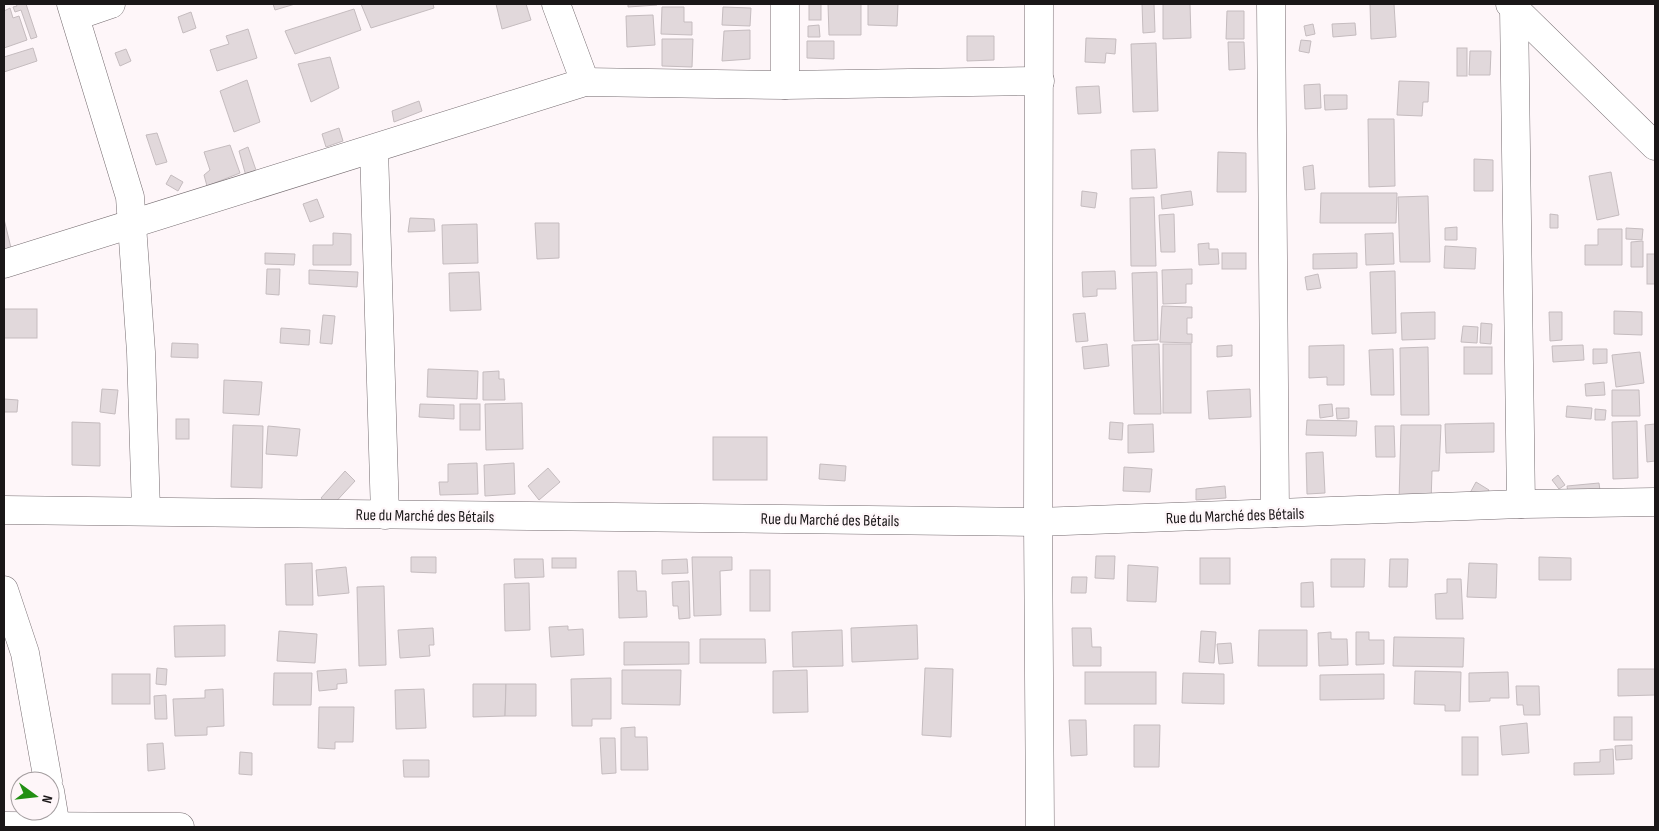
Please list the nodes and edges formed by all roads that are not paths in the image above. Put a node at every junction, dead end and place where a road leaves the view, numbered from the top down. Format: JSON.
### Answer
{"nodes":[{"id":1,"x":111,"y":4,"type":"edge"},
{"id":2,"x":556,"y":4,"type":"edge"},
{"id":3,"x":785,"y":4,"type":"edge"},
{"id":4,"x":1040,"y":4,"type":"edge"},
{"id":5,"x":1271,"y":4,"type":"edge"},
{"id":6,"x":1512,"y":6,"type":"edge"},
{"id":7,"x":74,"y":10,"type":"edge"},
{"id":8,"x":1040,"y":81,"type":"junction"},
{"id":9,"x":585,"y":82,"type":"junction"},
{"id":10,"x":785,"y":84,"type":"junction"},
{"id":11,"x":1655,"y":146,"type":"edge"},
{"id":12,"x":374,"y":148,"type":"junction"},
{"id":13,"x":132,"y":225,"type":"junction"},
{"id":14,"x":4,"y":264,"type":"edge"},
{"id":15,"x":1655,"y":502,"type":"edge"},
{"id":16,"x":1521,"y":504,"type":"junction"},
{"id":17,"x":4,"y":510,"type":"edge"},
{"id":18,"x":146,"y":510,"type":"junction"},
{"id":19,"x":1275,"y":513,"type":"junction"},
{"id":20,"x":385,"y":515,"type":"junction"},
{"id":21,"x":1038,"y":522,"type":"junction"},
{"id":22,"x":4,"y":590,"type":"edge"},
{"id":23,"x":46,"y":771,"type":"edge"},
{"id":24,"x":4,"y":826,"type":"edge"},
{"id":25,"x":56,"y":827,"type":"edge"},
{"id":26,"x":180,"y":827,"type":"edge"},
{"id":27,"x":1040,"y":827,"type":"edge"}],
"edges":[{"from":1,"to":7,"type":"street"},
{"from":2,"to":9,"type":"street"},
{"from":3,"to":10,"type":"street"},
{"from":4,"to":8,"type":"street"},
{"from":5,"to":19,"type":"street"},
{"from":6,"to":11,"type":"street"},
{"from":6,"to":16,"type":"street"},
{"from":7,"to":13,"type":"street"},
{"from":8,"to":10,"type":"street"},
{"from":8,"to":21,"type":"street"},
{"from":9,"to":10,"type":"street"},
{"from":9,"to":12,"type":"street"},
{"from":12,"to":13,"type":"street"},
{"from":12,"to":20,"type":"street"},
{"from":13,"to":14,"type":"street"},
{"from":13,"to":18,"type":"street"},
{"from":15,"to":16,"type":"street","name":"Rue du Marché des Bétails"},
{"from":16,"to":19,"type":"street","name":"Rue du Marché des Bétails"},
{"from":17,"to":18,"type":"street","name":"Rue du Marché des Bétails"},
{"from":18,"to":20,"type":"street","name":"Rue du Marché des Bétails"},
{"from":19,"to":21,"type":"street","name":"Rue du Marché des Bétails"},
{"from":20,"to":21,"type":"street","name":"Rue du Marché des Bétails"},
{"from":21,"to":27,"type":"street"},
{"from":22,"to":23,"type":"street"},
{"from":24,"to":25,"type":"street"},
{"from":25,"to":26,"type":"street"}]}
